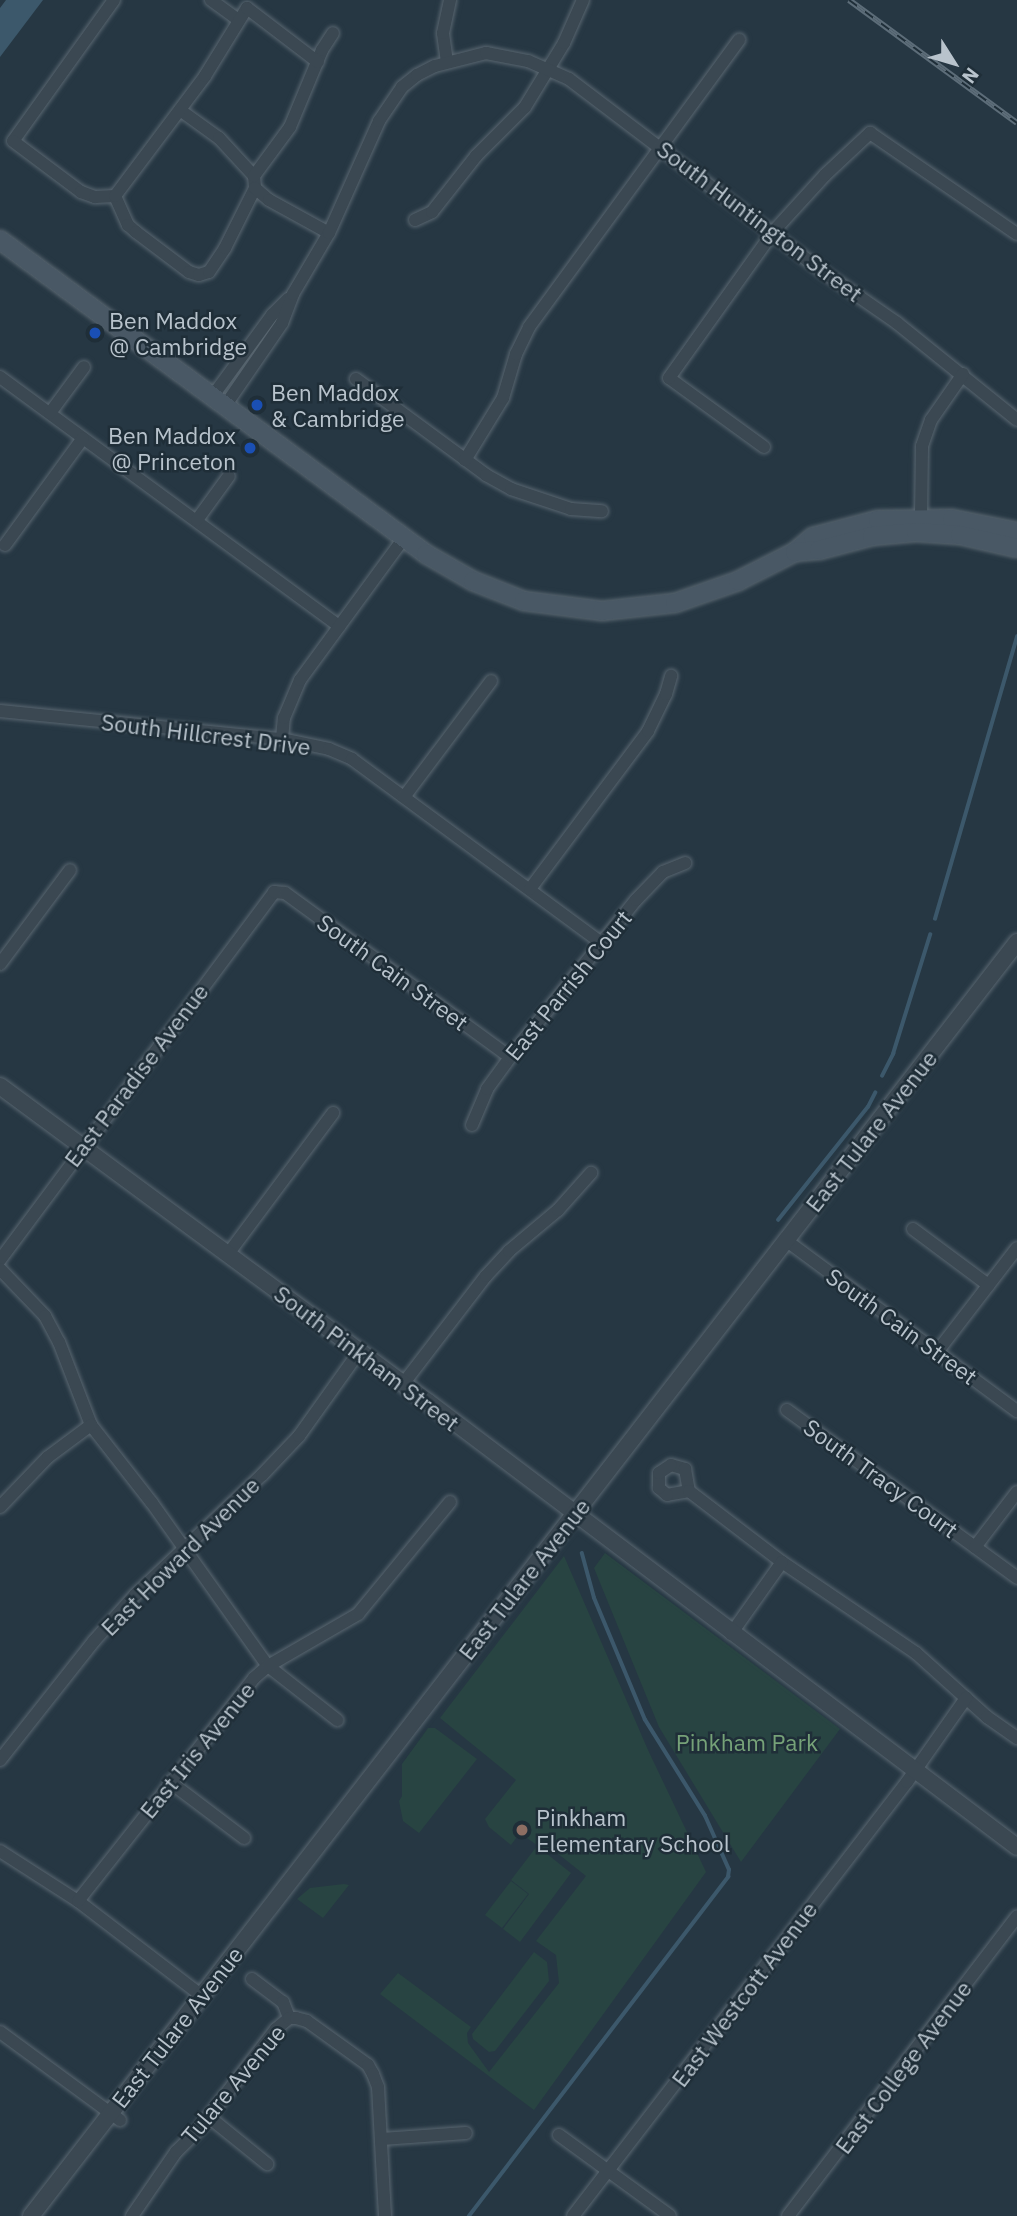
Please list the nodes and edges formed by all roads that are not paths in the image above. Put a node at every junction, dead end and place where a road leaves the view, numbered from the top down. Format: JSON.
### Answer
{"nodes":[{"id":1,"x":114,"y":0,"type":"edge"},
{"id":2,"x":211,"y":0,"type":"edge"},
{"id":3,"x":450,"y":0,"type":"edge"},
{"id":4,"x":583,"y":0,"type":"edge"},
{"id":5,"x":239,"y":20,"type":"junction"},
{"id":6,"x":333,"y":33,"type":"dead end"},
{"id":7,"x":739,"y":40,"type":"dead end"},
{"id":8,"x":318,"y":62,"type":"junction"},
{"id":9,"x":447,"y":62,"type":"junction"},
{"id":10,"x":549,"y":69,"type":"junction"},
{"id":11,"x":180,"y":110,"type":"junction"},
{"id":12,"x":660,"y":146,"type":"junction"},
{"id":13,"x":254,"y":182,"type":"junction"},
{"id":14,"x":115,"y":196,"type":"junction"},
{"id":15,"x":415,"y":220,"type":"dead end"},
{"id":16,"x":772,"y":232,"type":"junction"},
{"id":17,"x":329,"y":233,"type":"junction"},
{"id":18,"x":1017,"y":234,"type":"edge"},
{"id":19,"x":0,"y":240,"type":"edge"},
{"id":20,"x":85,"y":368,"type":"dead end"},
{"id":21,"x":963,"y":374,"type":"junction"},
{"id":22,"x":0,"y":377,"type":"edge"},
{"id":23,"x":356,"y":379,"type":"dead end"},
{"id":24,"x":219,"y":401,"type":"junction"},
{"id":25,"x":50,"y":414,"type":"junction"},
{"id":26,"x":1017,"y":420,"type":"edge"},
{"id":27,"x":83,"y":438,"type":"junction"},
{"id":28,"x":764,"y":447,"type":"dead end"},
{"id":29,"x":465,"y":460,"type":"junction"},
{"id":30,"x":229,"y":476,"type":"dead end"},
{"id":31,"x":602,"y":511,"type":"dead end"},
{"id":32,"x":921,"y":518,"type":"junction"},
{"id":33,"x":197,"y":520,"type":"junction"},
{"id":34,"x":1017,"y":532,"type":"edge"},
{"id":35,"x":404,"y":538,"type":"junction"},
{"id":36,"x":5,"y":545,"type":"dead end"},
{"id":37,"x":1017,"y":548,"type":"edge"},
{"id":38,"x":795,"y":552,"type":"junction"},
{"id":39,"x":339,"y":625,"type":"junction"},
{"id":40,"x":671,"y":676,"type":"dead end"},
{"id":41,"x":491,"y":681,"type":"dead end"},
{"id":42,"x":0,"y":711,"type":"edge"},
{"id":43,"x":282,"y":739,"type":"junction"},
{"id":44,"x":404,"y":797,"type":"junction"},
{"id":45,"x":685,"y":863,"type":"dead end"},
{"id":46,"x":70,"y":870,"type":"dead end"},
{"id":47,"x":530,"y":889,"type":"junction"},
{"id":48,"x":274,"y":892,"type":"joint"},
{"id":49,"x":1017,"y":942,"type":"edge"},
{"id":50,"x":602,"y":943,"type":"junction"},
{"id":51,"x":0,"y":964,"type":"edge"},
{"id":52,"x":510,"y":1057,"type":"junction"},
{"id":53,"x":0,"y":1086,"type":"edge"},
{"id":54,"x":333,"y":1113,"type":"dead end"},
{"id":55,"x":472,"y":1125,"type":"dead end"},
{"id":56,"x":83,"y":1147,"type":"junction"},
{"id":57,"x":591,"y":1173,"type":"dead end"},
{"id":58,"x":913,"y":1228,"type":"dead end"},
{"id":59,"x":787,"y":1241,"type":"junction"},
{"id":60,"x":1017,"y":1248,"type":"edge"},
{"id":61,"x":228,"y":1254,"type":"junction"},
{"id":62,"x":0,"y":1260,"type":"edge"},
{"id":63,"x":0,"y":1269,"type":"edge"},
{"id":64,"x":988,"y":1285,"type":"junction"},
{"id":65,"x":359,"y":1352,"type":"junction"},
{"id":66,"x":937,"y":1352,"type":"junction"},
{"id":67,"x":403,"y":1384,"type":"junction"},
{"id":68,"x":787,"y":1410,"type":"dead end"},
{"id":69,"x":1017,"y":1411,"type":"edge"},
{"id":70,"x":91,"y":1425,"type":"junction"},
{"id":71,"x":689,"y":1491,"type":"dead end"},
{"id":72,"x":1017,"y":1492,"type":"edge"},
{"id":73,"x":450,"y":1502,"type":"dead end"},
{"id":74,"x":0,"y":1507,"type":"edge"},
{"id":75,"x":573,"y":1515,"type":"junction"},
{"id":76,"x":975,"y":1547,"type":"junction"},
{"id":77,"x":184,"y":1548,"type":"junction"},
{"id":78,"x":782,"y":1562,"type":"junction"},
{"id":79,"x":1017,"y":1578,"type":"edge"},
{"id":80,"x":731,"y":1634,"type":"junction"},
{"id":81,"x":268,"y":1666,"type":"junction"},
{"id":82,"x":966,"y":1698,"type":"junction"},
{"id":83,"x":337,"y":1720,"type":"dead end"},
{"id":84,"x":1017,"y":1738,"type":"edge"},
{"id":85,"x":0,"y":1760,"type":"edge"},
{"id":86,"x":913,"y":1771,"type":"junction"},
{"id":87,"x":170,"y":1782,"type":"junction"},
{"id":88,"x":244,"y":1838,"type":"dead end"},
{"id":89,"x":1017,"y":1847,"type":"edge"},
{"id":90,"x":0,"y":1851,"type":"edge"},
{"id":91,"x":78,"y":1901,"type":"junction"},
{"id":92,"x":1017,"y":1917,"type":"edge"},
{"id":93,"x":252,"y":1979,"type":"dead end"},
{"id":94,"x":201,"y":1995,"type":"junction"},
{"id":95,"x":289,"y":2018,"type":"junction"},
{"id":96,"x":0,"y":2032,"type":"edge"},
{"id":97,"x":116,"y":2116,"type":"junction"},
{"id":98,"x":208,"y":2117,"type":"junction"},
{"id":99,"x":466,"y":2133,"type":"dead end"},
{"id":100,"x":558,"y":2135,"type":"dead end"},
{"id":101,"x":382,"y":2139,"type":"junction"},
{"id":102,"x":267,"y":2164,"type":"dead end"},
{"id":103,"x":608,"y":2171,"type":"junction"},
{"id":104,"x":31,"y":2216,"type":"edge"},
{"id":105,"x":133,"y":2216,"type":"edge"},
{"id":106,"x":385,"y":2216,"type":"edge"},
{"id":107,"x":573,"y":2216,"type":"edge"},
{"id":108,"x":670,"y":2216,"type":"edge"},
{"id":109,"x":788,"y":2216,"type":"edge"}],
"edges":[{"from":1,"to":14,"type":"street"},
{"from":2,"to":5,"type":"street"},
{"from":3,"to":9,"type":"street"},
{"from":4,"to":10,"type":"street"},
{"from":5,"to":8,"type":"street"},
{"from":5,"to":11,"type":"street"},
{"from":6,"to":8,"type":"street"},
{"from":7,"to":12,"type":"street"},
{"from":8,"to":13,"type":"street"},
{"from":9,"to":10,"type":"street","name":"South Huntington Street"},
{"from":9,"to":17,"type":"street"},
{"from":10,"to":12,"type":"street","name":"South Huntington Street"},
{"from":10,"to":15,"type":"street"},
{"from":11,"to":13,"type":"street"},
{"from":11,"to":14,"type":"street"},
{"from":12,"to":16,"type":"street","name":"South Huntington Street"},
{"from":12,"to":29,"type":"street"},
{"from":13,"to":14,"type":"street"},
{"from":13,"to":17,"type":"street"},
{"from":16,"to":18,"type":"street"},
{"from":16,"to":21,"type":"street","name":"South Huntington Street"},
{"from":16,"to":28,"type":"street"},
{"from":17,"to":24,"type":"street"},
{"from":19,"to":24,"type":"main road"},
{"from":20,"to":25,"type":"street"},
{"from":21,"to":26,"type":"street","name":"South Huntington Street"},
{"from":21,"to":32,"type":"street"},
{"from":22,"to":25,"type":"street"},
{"from":23,"to":29,"type":"street"},
{"from":24,"to":35,"type":"main road"},
{"from":25,"to":27,"type":"street"},
{"from":27,"to":33,"type":"street"},
{"from":27,"to":36,"type":"street"},
{"from":29,"to":31,"type":"street"},
{"from":30,"to":33,"type":"street"},
{"from":32,"to":34,"type":"main road"},
{"from":32,"to":38,"type":"main road"},
{"from":33,"to":39,"type":"street"},
{"from":35,"to":38,"type":"main road"},
{"from":35,"to":39,"type":"street"},
{"from":37,"to":38,"type":"main road"},
{"from":39,"to":43,"type":"street"},
{"from":40,"to":47,"type":"street"},
{"from":41,"to":44,"type":"street"},
{"from":42,"to":43,"type":"street","name":"South Hillcrest Drive"},
{"from":43,"to":44,"type":"street","name":"South Hillcrest Drive"},
{"from":44,"to":47,"type":"street","name":"South Hillcrest Drive"},
{"from":45,"to":50,"type":"street","name":"East Parrish Court"},
{"from":46,"to":51,"type":"street"},
{"from":47,"to":50,"type":"street","name":"South Hillcrest Drive"},
{"from":48,"to":52,"type":"street","name":"South Cain Street"},
{"from":48,"to":56,"type":"street","name":"East Paradise Avenue"},
{"from":49,"to":59,"type":"street","name":"East Tulare Avenue"},
{"from":50,"to":52,"type":"street","name":"East Parrish Court"},
{"from":52,"to":55,"type":"street","name":"East Parrish Court"},
{"from":53,"to":56,"type":"street","name":"South Pinkham Street"},
{"from":54,"to":61,"type":"street"},
{"from":56,"to":61,"type":"street","name":"South Pinkham Street"},
{"from":56,"to":62,"type":"street","name":"East Paradise Avenue"},
{"from":57,"to":67,"type":"street"},
{"from":58,"to":64,"type":"street"},
{"from":59,"to":66,"type":"street","name":"South Cain Street"},
{"from":59,"to":75,"type":"street","name":"East Tulare Avenue"},
{"from":60,"to":64,"type":"street"},
{"from":61,"to":65,"type":"street","name":"South Pinkham Street"},
{"from":63,"to":70,"type":"street"},
{"from":64,"to":66,"type":"street"},
{"from":65,"to":67,"type":"street","name":"South Pinkham Street"},
{"from":65,"to":77,"type":"street","name":"East Howard Avenue"},
{"from":66,"to":69,"type":"street","name":"South Cain Street"},
{"from":67,"to":75,"type":"street","name":"South Pinkham Street"},
{"from":68,"to":76,"type":"street","name":"South Tracy Court"},
{"from":70,"to":74,"type":"street"},
{"from":70,"to":77,"type":"street"},
{"from":71,"to":78,"type":"street"},
{"from":72,"to":76,"type":"street"},
{"from":73,"to":81,"type":"street","name":"East Iris Avenue"},
{"from":75,"to":80,"type":"street","name":"South Pinkham Street"},
{"from":75,"to":94,"type":"street","name":"East Tulare Avenue"},
{"from":76,"to":79,"type":"street","name":"South Tracy Court"},
{"from":77,"to":81,"type":"street"},
{"from":77,"to":85,"type":"street","name":"East Howard Avenue"},
{"from":78,"to":80,"type":"street"},
{"from":78,"to":82,"type":"street"},
{"from":80,"to":86,"type":"street","name":"South Pinkham Street"},
{"from":81,"to":83,"type":"street"},
{"from":81,"to":87,"type":"street","name":"East Iris Avenue"},
{"from":82,"to":84,"type":"street"},
{"from":82,"to":86,"type":"street"},
{"from":86,"to":89,"type":"street","name":"South Pinkham Street"},
{"from":86,"to":103,"type":"street","name":"East Westcott Avenue"},
{"from":87,"to":88,"type":"street"},
{"from":87,"to":91,"type":"street","name":"East Iris Avenue"},
{"from":90,"to":91,"type":"street"},
{"from":91,"to":94,"type":"street"},
{"from":92,"to":109,"type":"street","name":"East College Avenue"},
{"from":93,"to":95,"type":"street","name":"East Tulare Avenue"},
{"from":94,"to":97,"type":"street","name":"East Tulare Avenue"},
{"from":95,"to":98,"type":"street","name":"Tulare Avenue"},
{"from":95,"to":101,"type":"street","name":"Tulare Avenue"},
{"from":96,"to":97,"type":"street"},
{"from":97,"to":104,"type":"street","name":"East Tulare Avenue"},
{"from":98,"to":102,"type":"street"},
{"from":98,"to":105,"type":"street","name":"Tulare Avenue"},
{"from":99,"to":101,"type":"street"},
{"from":100,"to":103,"type":"street"},
{"from":101,"to":106,"type":"street","name":"Tulare Avenue"},
{"from":103,"to":107,"type":"street","name":"East Westcott Avenue"},
{"from":103,"to":108,"type":"street"}]}
